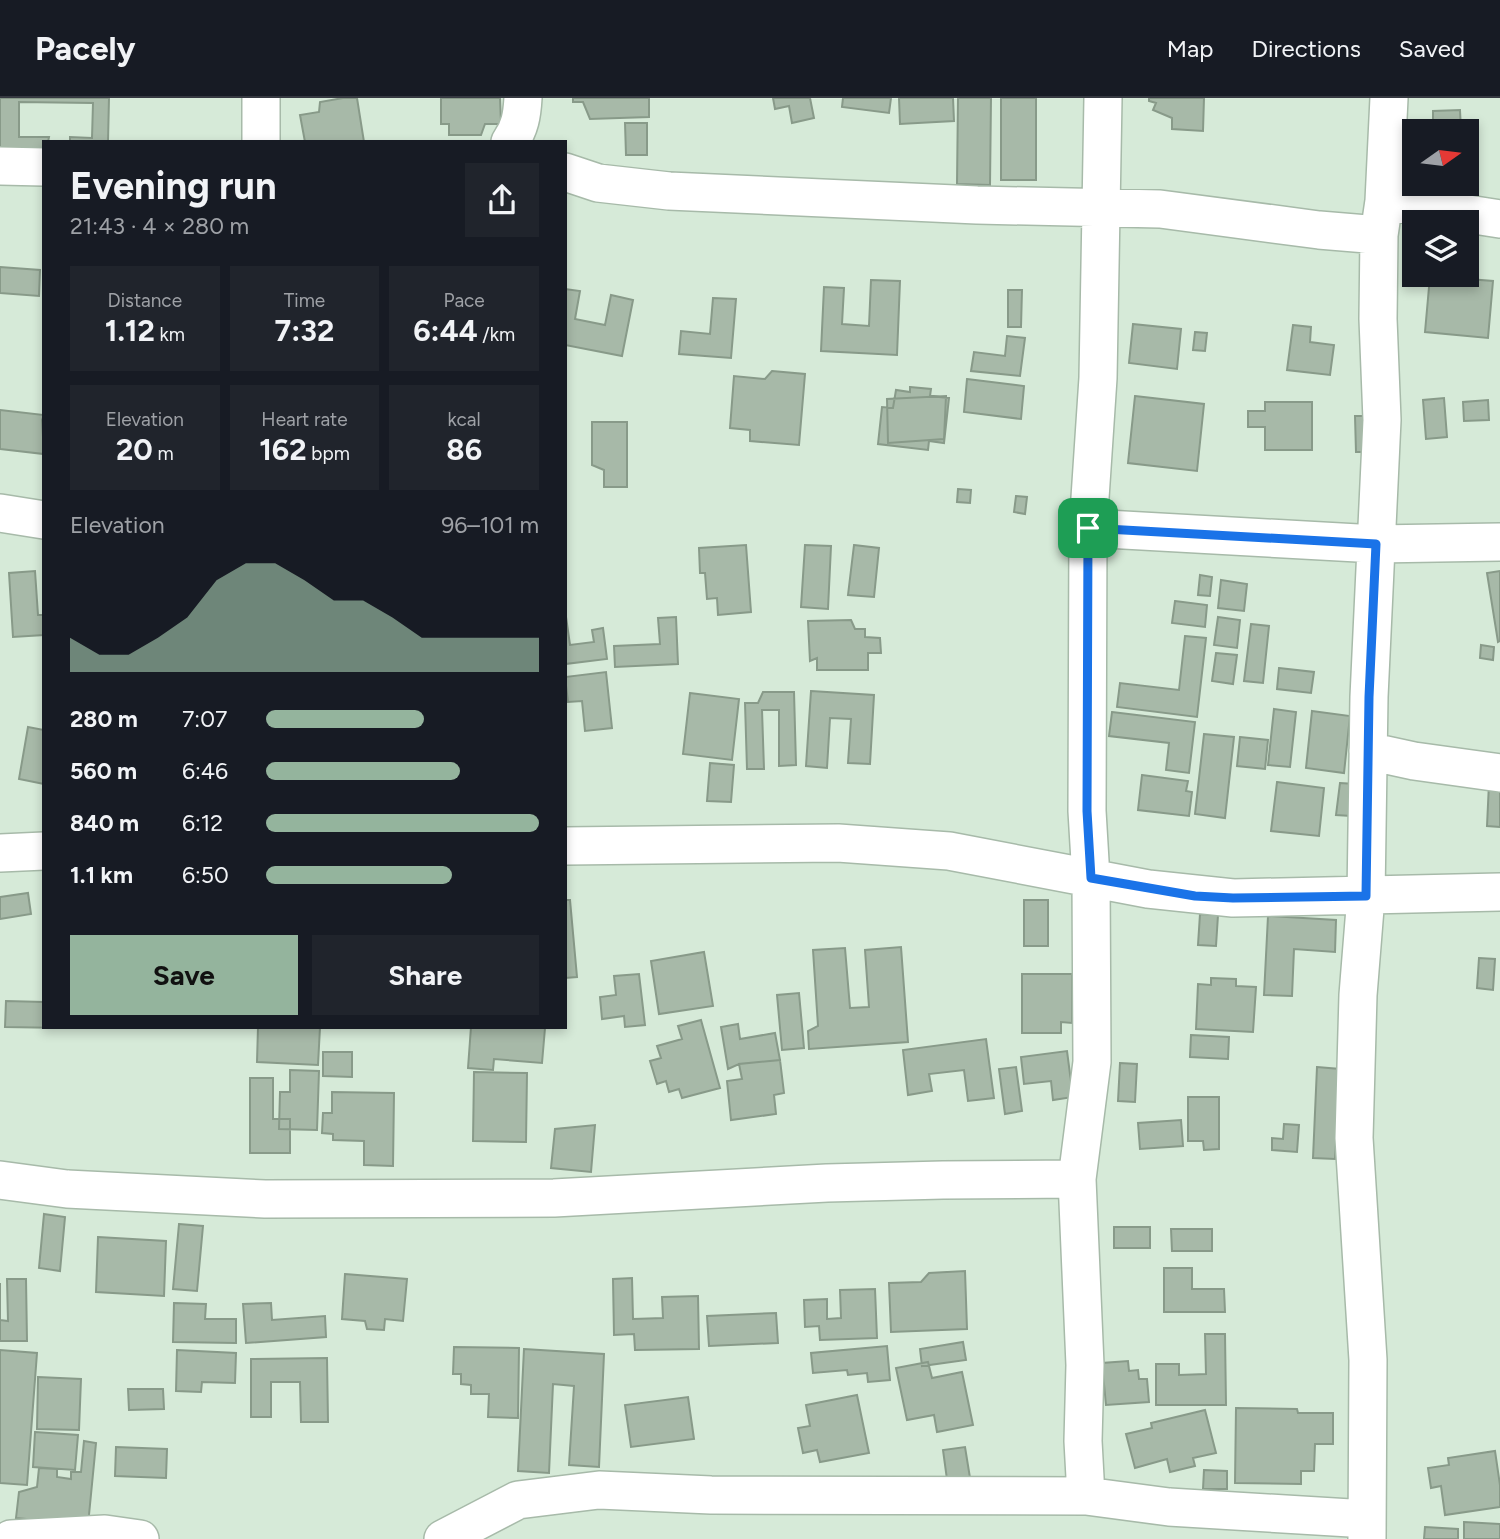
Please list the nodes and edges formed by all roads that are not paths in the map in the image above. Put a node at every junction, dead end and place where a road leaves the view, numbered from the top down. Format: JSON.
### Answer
{"nodes":[{"id":1,"x":261,"y":98,"type":"edge"},
{"id":2,"x":523,"y":98,"type":"edge"},
{"id":3,"x":1103,"y":98,"type":"edge"},
{"id":4,"x":1389,"y":98,"type":"edge"},
{"id":5,"x":261,"y":140,"type":"edge"},
{"id":6,"x":511,"y":140,"type":"edge"},
{"id":7,"x":0,"y":166,"type":"edge"},
{"id":8,"x":42,"y":167,"type":"edge"},
{"id":9,"x":567,"y":173,"type":"edge"},
{"id":10,"x":1101,"y":207,"type":"junction"},
{"id":11,"x":1381,"y":218,"type":"junction"},
{"id":12,"x":1500,"y":219,"type":"edge"},
{"id":13,"x":0,"y":513,"type":"edge"},
{"id":14,"x":42,"y":520,"type":"edge"},
{"id":15,"x":1088,"y":528,"type":"junction"},
{"id":16,"x":1500,"y":542,"type":"edge"},
{"id":17,"x":1376,"y":544,"type":"junction"},
{"id":18,"x":1368,"y":751,"type":"junction"},
{"id":19,"x":1500,"y":773,"type":"edge"},
{"id":20,"x":571,"y":839,"type":"edge"},
{"id":21,"x":42,"y":851,"type":"edge"},
{"id":22,"x":0,"y":853,"type":"edge"},
{"id":23,"x":1091,"y":878,"type":"junction"},
{"id":24,"x":1500,"y":892,"type":"edge"},
{"id":25,"x":1366,"y":896,"type":"junction"},
{"id":26,"x":1077,"y":1179,"type":"junction"},
{"id":27,"x":0,"y":1180,"type":"edge"},
{"id":28,"x":1086,"y":1496,"type":"junction"},
{"id":29,"x":1367,"y":1529,"type":"edge"},
{"id":30,"x":11,"y":1539,"type":"edge"},
{"id":31,"x":140,"y":1539,"type":"edge"},
{"id":32,"x":443,"y":1539,"type":"edge"}],
"edges":[{"from":1,"to":5,"type":"street"},
{"from":2,"to":6,"type":"street"},
{"from":3,"to":10,"type":"street"},
{"from":4,"to":11,"type":"street"},
{"from":7,"to":8,"type":"street"},
{"from":9,"to":10,"type":"street"},
{"from":10,"to":11,"type":"street"},
{"from":10,"to":15,"type":"street"},
{"from":11,"to":12,"type":"street"},
{"from":11,"to":17,"type":"street"},
{"from":13,"to":14,"type":"street"},
{"from":15,"to":17,"type":"street"},
{"from":15,"to":23,"type":"street"},
{"from":16,"to":17,"type":"street"},
{"from":17,"to":18,"type":"street"},
{"from":18,"to":19,"type":"street"},
{"from":18,"to":25,"type":"street"},
{"from":20,"to":23,"type":"street"},
{"from":21,"to":22,"type":"street"},
{"from":23,"to":25,"type":"street"},
{"from":23,"to":26,"type":"street"},
{"from":24,"to":25,"type":"street"},
{"from":25,"to":29,"type":"street"},
{"from":26,"to":27,"type":"street"},
{"from":26,"to":28,"type":"street"},
{"from":28,"to":29,"type":"street"},
{"from":28,"to":32,"type":"street"},
{"from":30,"to":31,"type":"street"}]}
